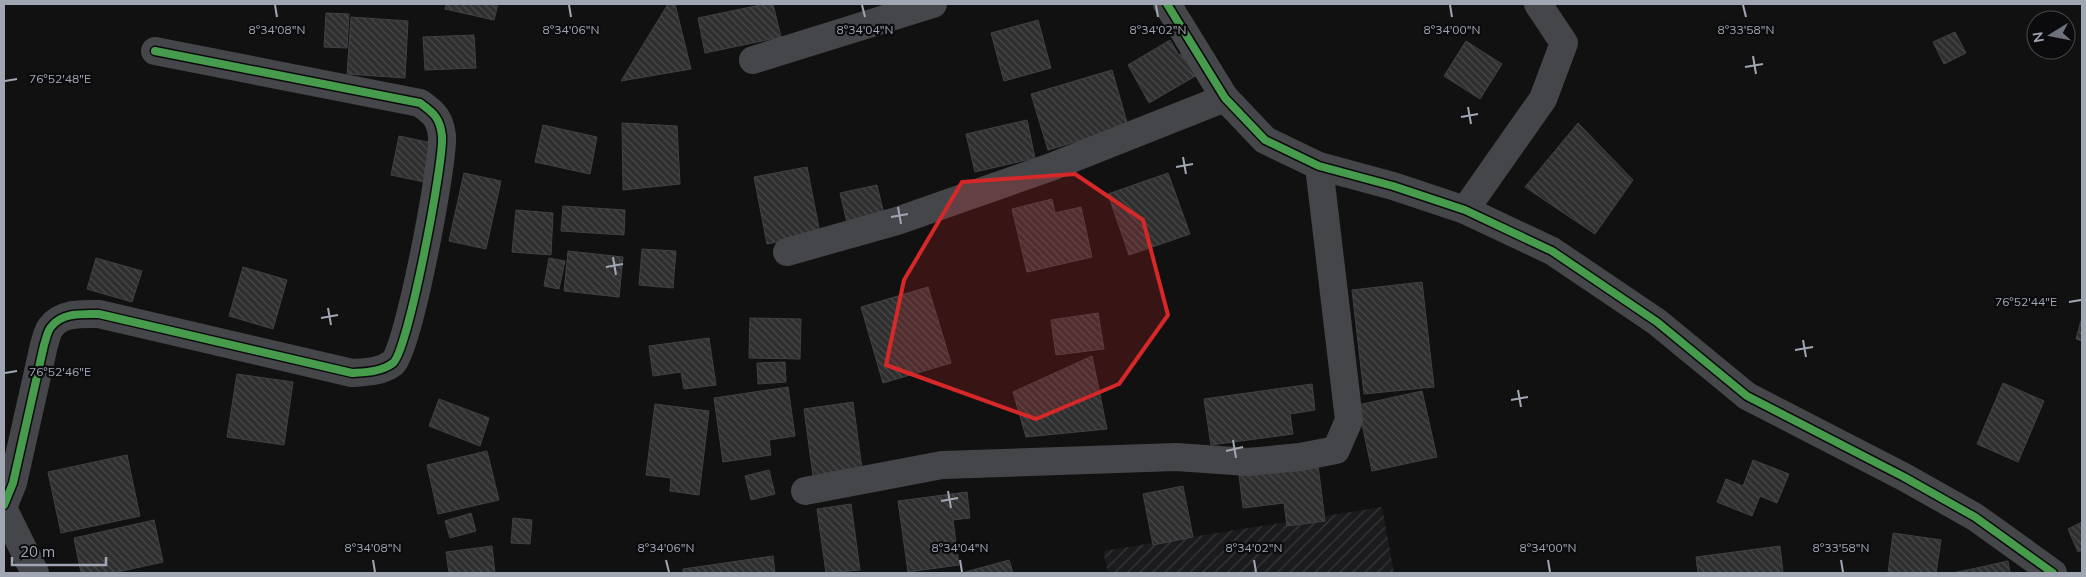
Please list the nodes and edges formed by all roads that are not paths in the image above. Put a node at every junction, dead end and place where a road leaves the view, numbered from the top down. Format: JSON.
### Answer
{"nodes":[{"id":1,"x":933,"y":4,"type":"edge"},
{"id":2,"x":1167,"y":4,"type":"edge"},
{"id":3,"x":1538,"y":4,"type":"edge"},
{"id":4,"x":155,"y":52,"type":"dead end"},
{"id":5,"x":753,"y":60,"type":"dead end"},
{"id":6,"x":1225,"y":98,"type":"junction"},
{"id":7,"x":1319,"y":166,"type":"junction"},
{"id":8,"x":1465,"y":210,"type":"junction"},
{"id":9,"x":787,"y":252,"type":"dead end"},
{"id":10,"x":805,"y":492,"type":"dead end"},
{"id":11,"x":4,"y":505,"type":"edge"},
{"id":12,"x":4,"y":510,"type":"edge"},
{"id":13,"x":36,"y":573,"type":"edge"},
{"id":14,"x":2052,"y":573,"type":"edge"}],
"edges":[{"from":1,"to":5,"type":"street"},
{"from":2,"to":6,"type":"street"},
{"from":3,"to":8,"type":"street"},
{"from":4,"to":11,"type":"street"},
{"from":6,"to":7,"type":"street"},
{"from":6,"to":9,"type":"street"},
{"from":7,"to":8,"type":"street"},
{"from":7,"to":10,"type":"street"},
{"from":8,"to":14,"type":"street"},
{"from":12,"to":13,"type":"street"}]}
